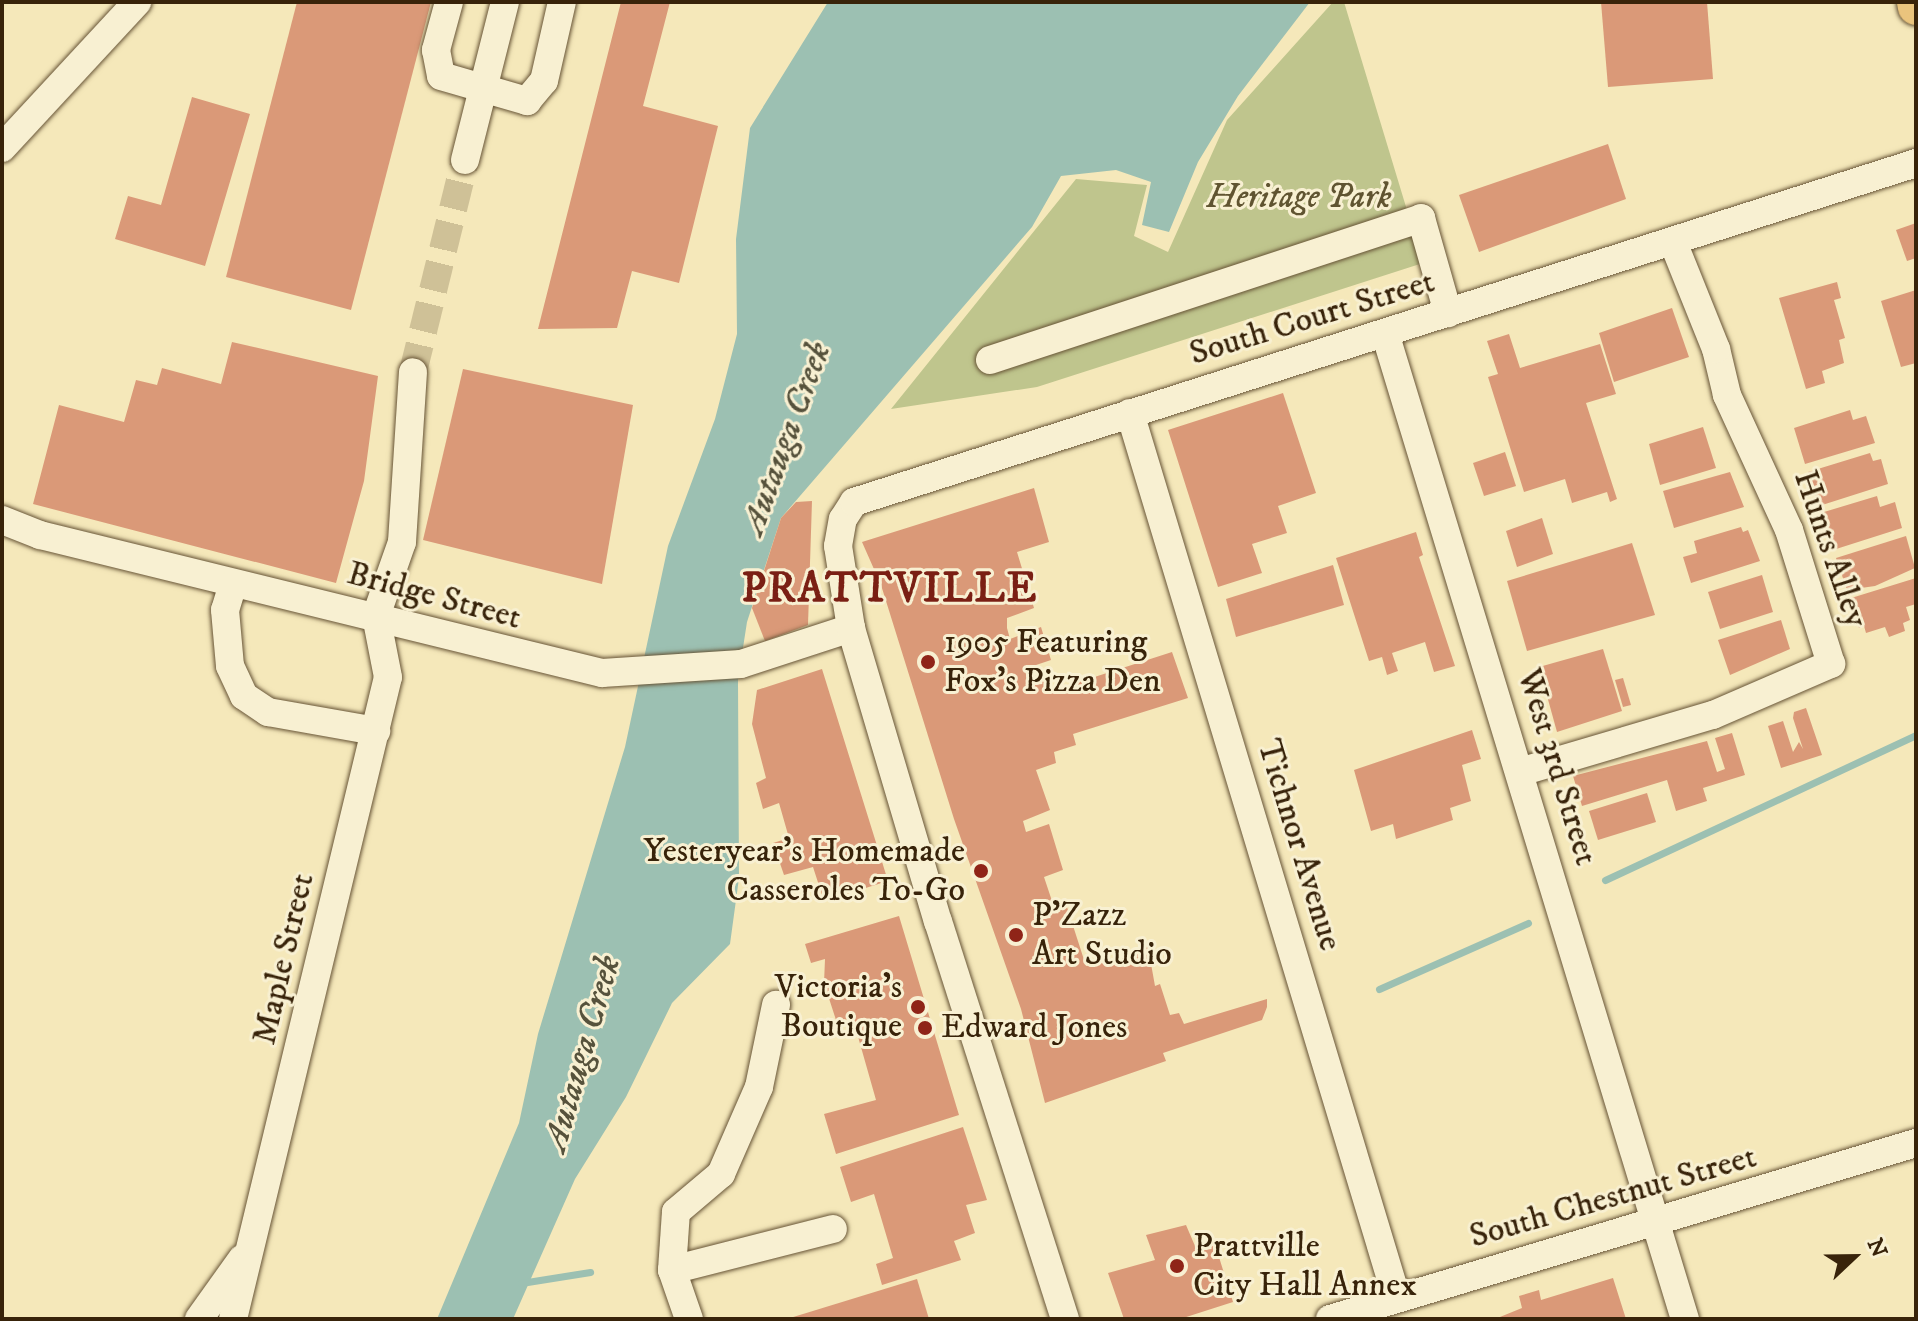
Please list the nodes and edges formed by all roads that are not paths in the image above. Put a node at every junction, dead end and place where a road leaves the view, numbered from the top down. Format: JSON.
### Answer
{"nodes":[{"id":1,"x":137,"y":2,"type":"edge"},
{"id":2,"x":449,"y":2,"type":"edge"},
{"id":3,"x":505,"y":2,"type":"edge"},
{"id":4,"x":562,"y":2,"type":"edge"},
{"id":5,"x":482,"y":90,"type":"junction"},
{"id":6,"x":2,"y":148,"type":"edge"},
{"id":7,"x":465,"y":160,"type":"tunnel mouth"},
{"id":8,"x":1916,"y":163,"type":"edge"},
{"id":9,"x":1673,"y":242,"type":"junction"},
{"id":10,"x":1448,"y":313,"type":"junction"},
{"id":11,"x":1385,"y":333,"type":"junction"},
{"id":12,"x":990,"y":360,"type":"dead end"},
{"id":13,"x":413,"y":372,"type":"tunnel mouth"},
{"id":14,"x":1130,"y":413,"type":"junction"},
{"id":15,"x":2,"y":520,"type":"edge"},
{"id":16,"x":233,"y":584,"type":"junction"},
{"id":17,"x":376,"y":616,"type":"junction"},
{"id":18,"x":851,"y":628,"type":"junction"},
{"id":19,"x":376,"y":731,"type":"junction"},
{"id":20,"x":1520,"y":772,"type":"junction"},
{"id":21,"x":776,"y":1005,"type":"dead end"},
{"id":22,"x":1916,"y":1143,"type":"edge"},
{"id":23,"x":1656,"y":1222,"type":"junction"},
{"id":24,"x":833,"y":1229,"type":"dead end"},
{"id":25,"x":254,"y":1242,"type":"junction"},
{"id":26,"x":672,"y":1270,"type":"junction"},
{"id":27,"x":1397,"y":1299,"type":"junction"},
{"id":28,"x":199,"y":1319,"type":"edge"},
{"id":29,"x":233,"y":1319,"type":"edge"},
{"id":30,"x":689,"y":1319,"type":"edge"},
{"id":31,"x":1065,"y":1319,"type":"edge"},
{"id":32,"x":1330,"y":1319,"type":"edge"},
{"id":33,"x":1685,"y":1319,"type":"edge"}],
"edges":[{"from":1,"to":6,"type":"street"},
{"from":2,"to":5,"type":"street"},
{"from":3,"to":5,"type":"street"},
{"from":4,"to":5,"type":"street"},
{"from":5,"to":7,"type":"street"},
{"from":8,"to":9,"type":"street","name":"South Court Street"},
{"from":9,"to":10,"type":"street","name":"South Court Street"},
{"from":9,"to":20,"type":"street","name":"Hunts Alley"},
{"from":10,"to":11,"type":"street","name":"South Court Street"},
{"from":10,"to":12,"type":"street"},
{"from":11,"to":14,"type":"street","name":"South Court Street"},
{"from":11,"to":20,"type":"street","name":"West 3rd Street"},
{"from":13,"to":17,"type":"street"},
{"from":14,"to":18,"type":"street","name":"South Court Street"},
{"from":14,"to":27,"type":"street","name":"Tichnor Avenue"},
{"from":15,"to":16,"type":"street","name":"Bridge Street"},
{"from":16,"to":17,"type":"street","name":"Bridge Street"},
{"from":16,"to":19,"type":"street"},
{"from":17,"to":18,"type":"street","name":"Bridge Street"},
{"from":17,"to":19,"type":"street","name":"Maple Street"},
{"from":18,"to":31,"type":"street"},
{"from":19,"to":25,"type":"street","name":"Maple Street"},
{"from":20,"to":23,"type":"street","name":"West 3rd Street"},
{"from":21,"to":26,"type":"street"},
{"from":22,"to":23,"type":"street","name":"South Chestnut Street"},
{"from":23,"to":27,"type":"street","name":"South Chestnut Street"},
{"from":23,"to":33,"type":"street","name":"West 3rd Street"},
{"from":24,"to":26,"type":"street"},
{"from":25,"to":28,"type":"street"},
{"from":25,"to":29,"type":"street","name":"Maple Street"},
{"from":26,"to":30,"type":"street"},
{"from":27,"to":32,"type":"street","name":"South Chestnut Street"}]}
